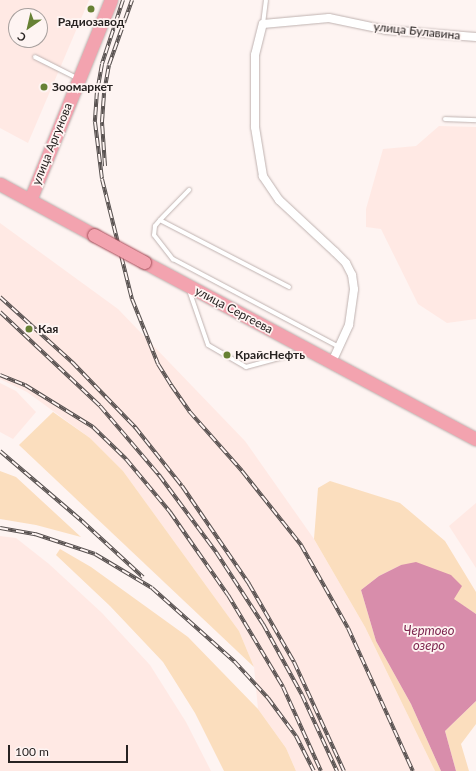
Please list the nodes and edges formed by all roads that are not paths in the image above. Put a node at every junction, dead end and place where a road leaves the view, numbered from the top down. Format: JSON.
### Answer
{"nodes":[{"id":1,"x":111,"y":0,"type":"edge"},
{"id":2,"x":266,"y":0,"type":"edge"},
{"id":3,"x":263,"y":24,"type":"junction"},
{"id":4,"x":476,"y":37,"type":"edge"},
{"id":5,"x":34,"y":57,"type":"dead end"},
{"id":6,"x":78,"y":79,"type":"junction"},
{"id":7,"x":445,"y":119,"type":"dead end"},
{"id":8,"x":476,"y":120,"type":"edge"},
{"id":9,"x":0,"y":184,"type":"edge"},
{"id":10,"x":189,"y":190,"type":"dead end"},
{"id":11,"x":30,"y":200,"type":"junction"},
{"id":12,"x":160,"y":220,"type":"junction"},
{"id":13,"x":188,"y":286,"type":"junction"},
{"id":14,"x":289,"y":287,"type":"dead end"},
{"id":15,"x":339,"y":347,"type":"junction"},
{"id":16,"x":307,"y":350,"type":"junction"},
{"id":17,"x":332,"y":362,"type":"junction"},
{"id":18,"x":473,"y":439,"type":"edge"}],
"edges":[{"from":1,"to":6,"type":"main road","name":"улица Аргунова"},
{"from":2,"to":3,"type":"lane"},
{"from":3,"to":4,"type":"street","name":"улица Булавина"},
{"from":3,"to":15,"type":"street"},
{"from":5,"to":6,"type":"lane"},
{"from":6,"to":11,"type":"main road","name":"улица Аргунова"},
{"from":7,"to":8,"type":"lane"},
{"from":9,"to":11,"type":"main road","name":"улица Сергеева"},
{"from":10,"to":12,"type":"lane"},
{"from":11,"to":13,"type":"main road","name":"улица Сергеева","bridge":true},
{"from":12,"to":14,"type":"lane"},
{"from":12,"to":15,"type":"lane"},
{"from":13,"to":16,"type":"main road","name":"улица Сергеева"},
{"from":13,"to":16,"type":"lane"},
{"from":15,"to":17,"type":"street"},
{"from":16,"to":17,"type":"main road","name":"улица Сергеева"},
{"from":17,"to":18,"type":"main road","name":"улица Сергеева"}]}
